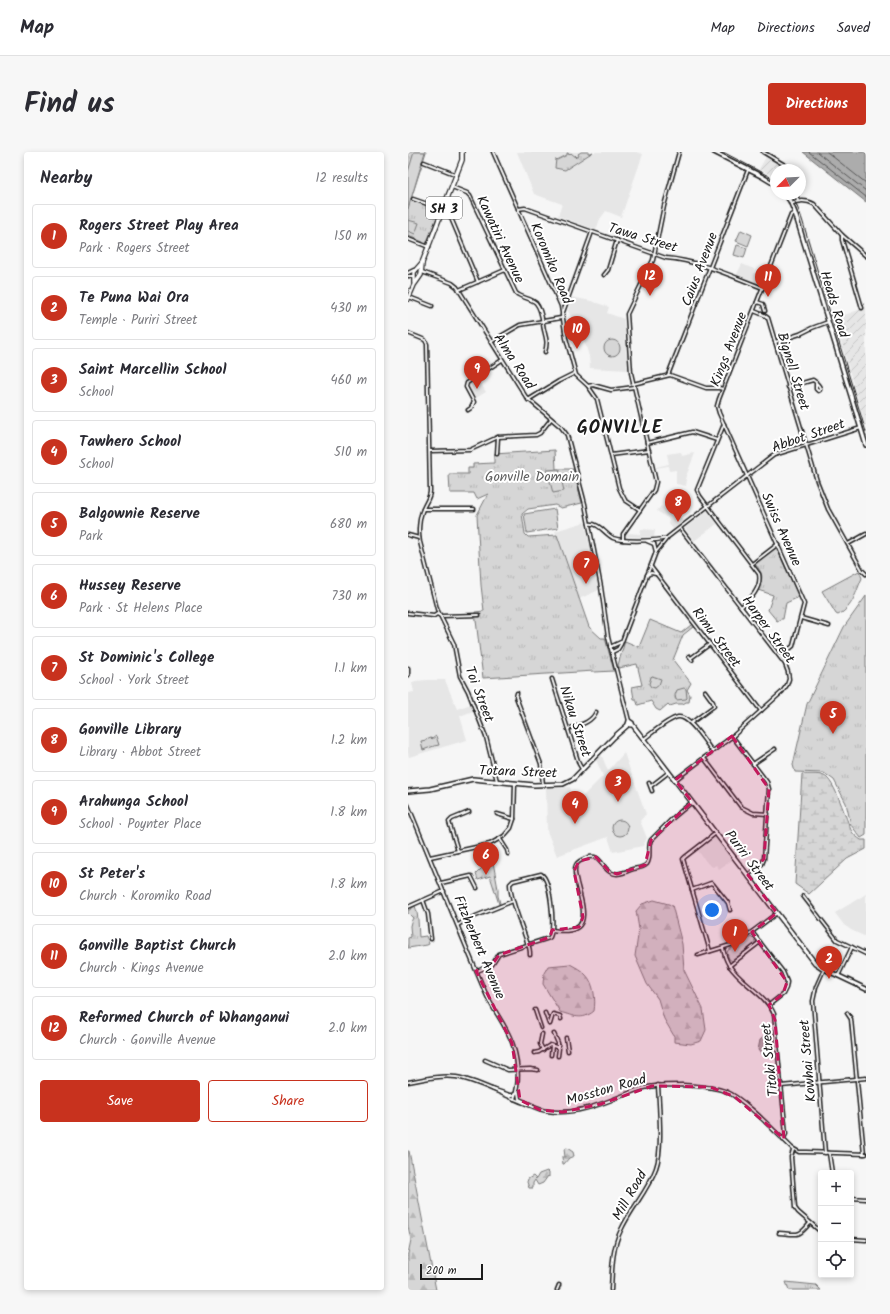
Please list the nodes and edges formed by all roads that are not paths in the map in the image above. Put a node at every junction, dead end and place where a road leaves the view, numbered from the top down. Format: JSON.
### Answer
{"nodes":[{"id":1,"x":462,"y":152,"type":"edge"},
{"id":2,"x":493,"y":152,"type":"edge"},
{"id":3,"x":679,"y":152,"type":"edge"},
{"id":4,"x":714,"y":152,"type":"edge"},
{"id":5,"x":763,"y":152,"type":"edge"},
{"id":6,"x":424,"y":162,"type":"dead end"},
{"id":7,"x":783,"y":164,"type":"edge"},
{"id":8,"x":748,"y":169,"type":"junction"},
{"id":9,"x":457,"y":175,"type":"junction"},
{"id":10,"x":770,"y":182,"type":"edge"},
{"id":11,"x":452,"y":187,"type":"junction"},
{"id":12,"x":413,"y":199,"type":"dead end"},
{"id":13,"x":789,"y":200,"type":"edge"},
{"id":14,"x":798,"y":201,"type":"joint"},
{"id":15,"x":791,"y":204,"type":"junction"},
{"id":16,"x":444,"y":208,"type":"junction"},
{"id":17,"x":518,"y":209,"type":"junction"},
{"id":18,"x":795,"y":213,"type":"junction"},
{"id":19,"x":592,"y":232,"type":"junction"},
{"id":20,"x":842,"y":235,"type":"junction"},
{"id":21,"x":408,"y":239,"type":"edge"},
{"id":22,"x":616,"y":240,"type":"junction"},
{"id":23,"x":428,"y":247,"type":"junction"},
{"id":24,"x":655,"y":254,"type":"junction"},
{"id":25,"x":866,"y":256,"type":"edge"},
{"id":26,"x":422,"y":263,"type":"junction"},
{"id":27,"x":710,"y":268,"type":"junction"},
{"id":28,"x":415,"y":270,"type":"junction"},
{"id":29,"x":505,"y":270,"type":"junction"},
{"id":30,"x":421,"y":271,"type":"junction"},
{"id":31,"x":408,"y":273,"type":"edge"},
{"id":32,"x":428,"y":274,"type":"junction"},
{"id":33,"x":604,"y":275,"type":"dead end"},
{"id":34,"x":408,"y":276,"type":"edge"},
{"id":35,"x":414,"y":276,"type":"junction"},
{"id":36,"x":420,"y":277,"type":"junction"},
{"id":37,"x":478,"y":282,"type":"junction"},
{"id":38,"x":414,"y":285,"type":"junction"},
{"id":39,"x":763,"y":288,"type":"junction"},
{"id":40,"x":459,"y":290,"type":"junction"},
{"id":41,"x":408,"y":298,"type":"edge"},
{"id":42,"x":757,"y":302,"type":"junction"},
{"id":43,"x":432,"y":306,"type":"dead end"},
{"id":44,"x":862,"y":308,"type":"dead end"},
{"id":45,"x":754,"y":311,"type":"junction"},
{"id":46,"x":765,"y":311,"type":"dead end"},
{"id":47,"x":562,"y":316,"type":"junction"},
{"id":48,"x":543,"y":321,"type":"junction"},
{"id":49,"x":829,"y":322,"type":"junction"},
{"id":50,"x":408,"y":333,"type":"edge"},
{"id":51,"x":491,"y":342,"type":"junction"},
{"id":52,"x":775,"y":342,"type":"junction"},
{"id":53,"x":546,"y":352,"type":"dead end"},
{"id":54,"x":502,"y":360,"type":"junction"},
{"id":55,"x":575,"y":373,"type":"junction"},
{"id":56,"x":668,"y":375,"type":"junction"},
{"id":57,"x":816,"y":382,"type":"dead end"},
{"id":58,"x":633,"y":384,"type":"junction"},
{"id":59,"x":588,"y":386,"type":"junction"},
{"id":60,"x":634,"y":387,"type":"junction"},
{"id":61,"x":788,"y":387,"type":"junction"},
{"id":62,"x":723,"y":389,"type":"junction"},
{"id":63,"x":528,"y":400,"type":"junction"},
{"id":64,"x":718,"y":406,"type":"joint"},
{"id":65,"x":468,"y":410,"type":"dead end"},
{"id":66,"x":551,"y":419,"type":"junction"},
{"id":67,"x":724,"y":424,"type":"junction"},
{"id":68,"x":861,"y":428,"type":"junction"},
{"id":69,"x":498,"y":437,"type":"junction"},
{"id":70,"x":717,"y":440,"type":"junction"},
{"id":71,"x":647,"y":443,"type":"junction"},
{"id":72,"x":806,"y":444,"type":"junction"},
{"id":73,"x":866,"y":445,"type":"edge"},
{"id":74,"x":649,"y":450,"type":"junction"},
{"id":75,"x":430,"y":451,"type":"junction"},
{"id":76,"x":497,"y":454,"type":"dead end"},
{"id":77,"x":611,"y":455,"type":"junction"},
{"id":78,"x":747,"y":475,"type":"junction"},
{"id":79,"x":708,"y":506,"type":"junction"},
{"id":80,"x":423,"y":509,"type":"junction"},
{"id":81,"x":474,"y":509,"type":"dead end"},
{"id":82,"x":640,"y":510,"type":"junction"},
{"id":83,"x":589,"y":524,"type":"junction"},
{"id":84,"x":680,"y":528,"type":"junction"},
{"id":85,"x":866,"y":534,"type":"edge"},
{"id":86,"x":408,"y":535,"type":"edge"},
{"id":87,"x":668,"y":537,"type":"junction"},
{"id":88,"x":419,"y":538,"type":"junction"},
{"id":89,"x":623,"y":540,"type":"junction"},
{"id":90,"x":658,"y":540,"type":"junction"},
{"id":91,"x":646,"y":541,"type":"junction"},
{"id":92,"x":778,"y":544,"type":"junction"},
{"id":93,"x":848,"y":544,"type":"junction"},
{"id":94,"x":655,"y":546,"type":"junction"},
{"id":95,"x":660,"y":546,"type":"junction"},
{"id":96,"x":656,"y":552,"type":"junction"},
{"id":97,"x":752,"y":564,"type":"junction"},
{"id":98,"x":651,"y":567,"type":"junction"},
{"id":99,"x":866,"y":574,"type":"edge"},
{"id":100,"x":647,"y":575,"type":"junction"},
{"id":101,"x":657,"y":575,"type":"junction"},
{"id":102,"x":741,"y":607,"type":"junction"},
{"id":103,"x":408,"y":613,"type":"edge"},
{"id":104,"x":439,"y":615,"type":"junction"},
{"id":105,"x":479,"y":615,"type":"dead end"},
{"id":106,"x":801,"y":618,"type":"junction"},
{"id":107,"x":829,"y":626,"type":"dead end"},
{"id":108,"x":621,"y":642,"type":"junction"},
{"id":109,"x":710,"y":644,"type":"junction"},
{"id":110,"x":610,"y":647,"type":"junction"},
{"id":111,"x":612,"y":652,"type":"junction"},
{"id":112,"x":780,"y":657,"type":"junction"},
{"id":113,"x":691,"y":658,"type":"dead end"},
{"id":114,"x":408,"y":668,"type":"edge"},
{"id":115,"x":408,"y":675,"type":"edge"},
{"id":116,"x":552,"y":679,"type":"dead end"},
{"id":117,"x":705,"y":691,"type":"dead end"},
{"id":118,"x":517,"y":694,"type":"dead end"},
{"id":119,"x":761,"y":711,"type":"junction"},
{"id":120,"x":596,"y":712,"type":"dead end"},
{"id":121,"x":630,"y":723,"type":"junction"},
{"id":122,"x":691,"y":724,"type":"junction"},
{"id":123,"x":568,"y":729,"type":"junction"},
{"id":124,"x":732,"y":736,"type":"junction"},
{"id":125,"x":644,"y":739,"type":"junction"},
{"id":126,"x":775,"y":749,"type":"dead end"},
{"id":127,"x":712,"y":752,"type":"junction"},
{"id":128,"x":704,"y":758,"type":"junction"},
{"id":129,"x":753,"y":764,"type":"junction"},
{"id":130,"x":582,"y":769,"type":"junction"},
{"id":131,"x":669,"y":772,"type":"junction"},
{"id":132,"x":675,"y":780,"type":"junction"},
{"id":133,"x":497,"y":781,"type":"junction"},
{"id":134,"x":649,"y":782,"type":"dead end"},
{"id":135,"x":515,"y":783,"type":"junction"},
{"id":136,"x":543,"y":784,"type":"junction"},
{"id":137,"x":651,"y":786,"type":"junction"},
{"id":138,"x":408,"y":791,"type":"edge"},
{"id":139,"x":652,"y":791,"type":"dead end"},
{"id":140,"x":692,"y":802,"type":"junction"},
{"id":141,"x":408,"y":805,"type":"edge"},
{"id":142,"x":469,"y":812,"type":"dead end"},
{"id":143,"x":497,"y":814,"type":"dead end"},
{"id":144,"x":768,"y":814,"type":"junction"},
{"id":145,"x":514,"y":819,"type":"junction"},
{"id":146,"x":716,"y":833,"type":"junction"},
{"id":147,"x":500,"y":839,"type":"junction"},
{"id":148,"x":458,"y":851,"type":"junction"},
{"id":149,"x":508,"y":854,"type":"dead end"},
{"id":150,"x":430,"y":857,"type":"junction"},
{"id":151,"x":748,"y":875,"type":"junction"},
{"id":152,"x":441,"y":883,"type":"junction"},
{"id":153,"x":477,"y":888,"type":"dead end"},
{"id":154,"x":692,"y":890,"type":"junction"},
{"id":155,"x":444,"y":891,"type":"junction"},
{"id":156,"x":803,"y":896,"type":"dead end"},
{"id":157,"x":423,"y":900,"type":"junction"},
{"id":158,"x":514,"y":901,"type":"junction"},
{"id":159,"x":408,"y":907,"type":"edge"},
{"id":160,"x":730,"y":910,"type":"dead end"},
{"id":161,"x":777,"y":913,"type":"junction"},
{"id":162,"x":458,"y":925,"type":"junction"},
{"id":163,"x":552,"y":930,"type":"junction"},
{"id":164,"x":752,"y":932,"type":"junction"},
{"id":165,"x":431,"y":939,"type":"dead end"},
{"id":166,"x":760,"y":942,"type":"junction"},
{"id":167,"x":528,"y":944,"type":"junction"},
{"id":168,"x":852,"y":947,"type":"junction"},
{"id":169,"x":723,"y":948,"type":"junction"},
{"id":170,"x":710,"y":951,"type":"junction"},
{"id":171,"x":866,"y":954,"type":"edge"},
{"id":172,"x":530,"y":955,"type":"dead end"},
{"id":173,"x":698,"y":955,"type":"dead end"},
{"id":174,"x":729,"y":966,"type":"junction"},
{"id":175,"x":824,"y":970,"type":"junction"},
{"id":176,"x":476,"y":971,"type":"junction"},
{"id":177,"x":838,"y":976,"type":"junction"},
{"id":178,"x":866,"y":989,"type":"edge"},
{"id":179,"x":769,"y":1005,"type":"junction"},
{"id":180,"x":535,"y":1010,"type":"dead end"},
{"id":181,"x":544,"y":1013,"type":"dead end"},
{"id":182,"x":847,"y":1013,"type":"dead end"},
{"id":183,"x":561,"y":1019,"type":"dead end"},
{"id":184,"x":541,"y":1028,"type":"dead end"},
{"id":185,"x":542,"y":1034,"type":"dead end"},
{"id":186,"x":556,"y":1035,"type":"dead end"},
{"id":187,"x":566,"y":1038,"type":"dead end"},
{"id":188,"x":552,"y":1046,"type":"junction"},
{"id":189,"x":558,"y":1047,"type":"junction"},
{"id":190,"x":543,"y":1050,"type":"junction"},
{"id":191,"x":568,"y":1051,"type":"dead end"},
{"id":192,"x":534,"y":1053,"type":"dead end"},
{"id":193,"x":552,"y":1055,"type":"dead end"},
{"id":194,"x":558,"y":1056,"type":"dead end"},
{"id":195,"x":485,"y":1060,"type":"dead end"},
{"id":196,"x":517,"y":1070,"type":"junction"},
{"id":197,"x":538,"y":1070,"type":"dead end"},
{"id":198,"x":857,"y":1078,"type":"junction"},
{"id":199,"x":866,"y":1078,"type":"edge"},
{"id":200,"x":408,"y":1082,"type":"edge"},
{"id":201,"x":819,"y":1082,"type":"junction"},
{"id":202,"x":658,"y":1085,"type":"junction"},
{"id":203,"x":781,"y":1086,"type":"junction"},
{"id":204,"x":489,"y":1089,"type":"junction"},
{"id":205,"x":517,"y":1090,"type":"junction"},
{"id":206,"x":514,"y":1099,"type":"junction"},
{"id":207,"x":540,"y":1110,"type":"junction"},
{"id":208,"x":783,"y":1140,"type":"junction"},
{"id":209,"x":793,"y":1149,"type":"junction"},
{"id":210,"x":827,"y":1153,"type":"junction"},
{"id":211,"x":865,"y":1154,"type":"edge"},
{"id":212,"x":831,"y":1170,"type":"edge"},
{"id":213,"x":854,"y":1198,"type":"edge"},
{"id":214,"x":866,"y":1199,"type":"edge"},
{"id":215,"x":810,"y":1223,"type":"junction"},
{"id":216,"x":818,"y":1230,"type":"edge"},
{"id":217,"x":779,"y":1233,"type":"dead end"},
{"id":218,"x":854,"y":1239,"type":"edge"},
{"id":219,"x":866,"y":1240,"type":"edge"},
{"id":220,"x":559,"y":1285,"type":"dead end"},
{"id":221,"x":557,"y":1290,"type":"edge"},
{"id":222,"x":611,"y":1290,"type":"edge"}],
"edges":[{"from":1,"to":9,"type":"highway","number":"SH 3"},
{"from":2,"to":17,"type":"street","name":"Koromiko Road"},
{"from":3,"to":24,"type":"street"},
{"from":4,"to":8,"type":"main road"},
{"from":5,"to":7,"type":"street"},
{"from":6,"to":9,"type":"street"},
{"from":8,"to":10,"type":"main road"},
{"from":8,"to":27,"type":"street","name":"Caius Avenue"},
{"from":9,"to":11,"type":"highway","number":"SH 3"},
{"from":11,"to":16,"type":"highway","number":"SH 3"},
{"from":11,"to":29,"type":"street","name":"Kawatiri Avenue"},
{"from":12,"to":16,"type":"street"},
{"from":13,"to":15,"type":"main road","name":"Heads Road"},
{"from":14,"to":15,"type":"street"},
{"from":14,"to":20,"type":"street"},
{"from":15,"to":18,"type":"main road","name":"Heads Road"},
{"from":16,"to":23,"type":"highway","number":"SH 3"},
{"from":16,"to":37,"type":"street"},
{"from":17,"to":19,"type":"street","name":"Tawa Street"},
{"from":17,"to":47,"type":"street","name":"Koromiko Road"},
{"from":18,"to":39,"type":"street","name":"Kings Avenue"},
{"from":18,"to":49,"type":"main road","name":"Heads Road"},
{"from":19,"to":22,"type":"street","name":"Tawa Street"},
{"from":19,"to":47,"type":"street"},
{"from":20,"to":25,"type":"street"},
{"from":20,"to":44,"type":"street"},
{"from":21,"to":23,"type":"street"},
{"from":22,"to":24,"type":"street","name":"Tawa Street"},
{"from":22,"to":33,"type":"street"},
{"from":23,"to":26,"type":"highway","number":"SH 3"},
{"from":24,"to":27,"type":"street","name":"Tawa Street"},
{"from":24,"to":58,"type":"street"},
{"from":26,"to":28,"type":"highway","number":"SH 3"},
{"from":26,"to":30,"type":"highway","number":"SH 3"},
{"from":27,"to":39,"type":"street","name":"Tawa Street"},
{"from":27,"to":56,"type":"street","name":"Caius Avenue"},
{"from":28,"to":30,"type":"highway"},
{"from":28,"to":31,"type":"street"},
{"from":28,"to":35,"type":"highway"},
{"from":29,"to":37,"type":"street"},
{"from":29,"to":48,"type":"street","name":"Kawatiri Avenue"},
{"from":30,"to":32,"type":"street","name":"Alma Road"},
{"from":30,"to":36,"type":"highway","number":"SH 3"},
{"from":32,"to":36,"type":"street"},
{"from":32,"to":40,"type":"street","name":"Alma Road"},
{"from":34,"to":35,"type":"street"},
{"from":35,"to":36,"type":"highway"},
{"from":35,"to":38,"type":"highway"},
{"from":36,"to":38,"type":"highway"},
{"from":37,"to":40,"type":"street"},
{"from":38,"to":41,"type":"highway"},
{"from":39,"to":42,"type":"street","name":"Kings Avenue"},
{"from":40,"to":51,"type":"street","name":"Alma Road"},
{"from":41,"to":43,"type":"street"},
{"from":42,"to":45,"type":"street","name":"Kings Avenue"},
{"from":42,"to":46,"type":"street"},
{"from":45,"to":52,"type":"street","name":"Bignell Street"},
{"from":45,"to":62,"type":"street","name":"Kings Avenue"},
{"from":47,"to":48,"type":"street"},
{"from":47,"to":55,"type":"street","name":"Koromiko Road"},
{"from":48,"to":51,"type":"street"},
{"from":48,"to":53,"type":"street","name":"Kawatiri Avenue"},
{"from":49,"to":52,"type":"street"},
{"from":49,"to":68,"type":"main road","name":"Heads Road"},
{"from":50,"to":75,"type":"street"},
{"from":51,"to":54,"type":"street","name":"Alma Road"},
{"from":52,"to":61,"type":"street","name":"Bignell Street"},
{"from":54,"to":63,"type":"street","name":"Alma Road"},
{"from":54,"to":65,"type":"street"},
{"from":55,"to":59,"type":"street"},
{"from":55,"to":63,"type":"street"},
{"from":56,"to":58,"type":"street"},
{"from":56,"to":62,"type":"street"},
{"from":57,"to":61,"type":"street"},
{"from":58,"to":60,"type":"street"},
{"from":59,"to":60,"type":"street"},
{"from":59,"to":77,"type":"street"},
{"from":60,"to":71,"type":"street"},
{"from":61,"to":72,"type":"street","name":"Bignell Street"},
{"from":62,"to":64,"type":"street","name":"Kings Avenue"},
{"from":63,"to":66,"type":"street","name":"Alma Road"},
{"from":64,"to":67,"type":"street","name":"Swiss Avenue"},
{"from":66,"to":69,"type":"street"},
{"from":66,"to":83,"type":"street","name":"Alma Road"},
{"from":67,"to":70,"type":"street"},
{"from":67,"to":78,"type":"street","name":"Swiss Avenue"},
{"from":68,"to":72,"type":"street","name":"Abbot Street"},
{"from":68,"to":73,"type":"main road","name":"Heads Road"},
{"from":69,"to":75,"type":"street"},
{"from":69,"to":76,"type":"street"},
{"from":70,"to":71,"type":"street"},
{"from":70,"to":79,"type":"street"},
{"from":71,"to":74,"type":"street"},
{"from":72,"to":78,"type":"street","name":"Abbot Street"},
{"from":72,"to":93,"type":"street","name":"Bignell Street"},
{"from":74,"to":77,"type":"street"},
{"from":74,"to":82,"type":"street"},
{"from":75,"to":80,"type":"street"},
{"from":77,"to":82,"type":"street"},
{"from":78,"to":79,"type":"street","name":"Abbot Street"},
{"from":78,"to":92,"type":"street","name":"Swiss Avenue"},
{"from":79,"to":84,"type":"street","name":"Abbot Street"},
{"from":79,"to":97,"type":"street"},
{"from":80,"to":81,"type":"street"},
{"from":80,"to":88,"type":"street"},
{"from":82,"to":89,"type":"street"},
{"from":83,"to":89,"type":"street"},
{"from":83,"to":110,"type":"street","name":"Alma Road"},
{"from":84,"to":87,"type":"street","name":"Abbot Street"},
{"from":84,"to":102,"type":"street","name":"Harper Street"},
{"from":85,"to":93,"type":"street"},
{"from":86,"to":88,"type":"street"},
{"from":87,"to":90,"type":"street","name":"Abbot Street"},
{"from":87,"to":95,"type":"street","name":"Abbot Street"},
{"from":88,"to":104,"type":"street","name":"Toi Street"},
{"from":89,"to":91,"type":"street"},
{"from":90,"to":91,"type":"street"},
{"from":90,"to":94,"type":"street"},
{"from":90,"to":95,"type":"street"},
{"from":91,"to":94,"type":"street"},
{"from":92,"to":97,"type":"street"},
{"from":92,"to":106,"type":"street","name":"Swiss Avenue"},
{"from":93,"to":99,"type":"street","name":"Bignell Street"},
{"from":94,"to":95,"type":"street"},
{"from":94,"to":96,"type":"street"},
{"from":95,"to":96,"type":"street"},
{"from":96,"to":98,"type":"street"},
{"from":97,"to":102,"type":"street"},
{"from":98,"to":100,"type":"street"},
{"from":98,"to":101,"type":"street","name":"Rimu Street"},
{"from":100,"to":101,"type":"street"},
{"from":100,"to":108,"type":"street"},
{"from":101,"to":109,"type":"street","name":"Rimu Street"},
{"from":102,"to":112,"type":"street","name":"Harper Street"},
{"from":103,"to":104,"type":"street"},
{"from":104,"to":105,"type":"street"},
{"from":104,"to":133,"type":"street","name":"Toi Street"},
{"from":106,"to":107,"type":"street"},
{"from":106,"to":112,"type":"street","name":"Swiss Avenue"},
{"from":108,"to":110,"type":"street"},
{"from":108,"to":111,"type":"street"},
{"from":109,"to":113,"type":"street"},
{"from":109,"to":119,"type":"street","name":"Rimu Street"},
{"from":110,"to":111,"type":"street","name":"Puriri Street"},
{"from":111,"to":121,"type":"street","name":"Puriri Street"},
{"from":112,"to":119,"type":"street","name":"Harper Street"},
{"from":114,"to":115,"type":"street"},
{"from":116,"to":123,"type":"street","name":"Nikau Street"},
{"from":117,"to":122,"type":"street"},
{"from":118,"to":136,"type":"street"},
{"from":119,"to":124,"type":"street","name":"Harper Street"},
{"from":120,"to":123,"type":"street"},
{"from":121,"to":125,"type":"main road","name":"Puriri Street"},
{"from":121,"to":130,"type":"main road","name":"Totara Street"},
{"from":122,"to":125,"type":"street"},
{"from":122,"to":127,"type":"street"},
{"from":123,"to":130,"type":"street","name":"Nikau Street"},
{"from":124,"to":127,"type":"street","name":"Harper Street"},
{"from":124,"to":129,"type":"street"},
{"from":125,"to":131,"type":"main road","name":"Puriri Street"},
{"from":126,"to":129,"type":"street"},
{"from":127,"to":128,"type":"street","name":"Harper Street"},
{"from":128,"to":132,"type":"street","name":"Harper Street"},
{"from":128,"to":144,"type":"street"},
{"from":129,"to":144,"type":"street"},
{"from":130,"to":136,"type":"main road","name":"Totara Street"},
{"from":131,"to":132,"type":"main road","name":"Puriri Street"},
{"from":131,"to":137,"type":"street"},
{"from":132,"to":140,"type":"main road","name":"Puriri Street"},
{"from":133,"to":135,"type":"main road","name":"Totara Street"},
{"from":133,"to":138,"type":"main road","name":"Totara Street"},
{"from":134,"to":137,"type":"street"},
{"from":135,"to":136,"type":"main road","name":"Totara Street"},
{"from":135,"to":145,"type":"street"},
{"from":137,"to":139,"type":"street"},
{"from":140,"to":146,"type":"main road","name":"Puriri Street"},
{"from":140,"to":163,"type":"street"},
{"from":141,"to":150,"type":"street","name":"Fitzherbert Avenue"},
{"from":142,"to":148,"type":"street"},
{"from":143,"to":145,"type":"street"},
{"from":144,"to":151,"type":"street"},
{"from":145,"to":147,"type":"street"},
{"from":146,"to":151,"type":"main road","name":"Puriri Street"},
{"from":146,"to":154,"type":"street"},
{"from":147,"to":148,"type":"street"},
{"from":147,"to":149,"type":"street"},
{"from":148,"to":150,"type":"street"},
{"from":150,"to":152,"type":"street","name":"Fitzherbert Avenue"},
{"from":151,"to":161,"type":"main road","name":"Puriri Street"},
{"from":152,"to":153,"type":"street"},
{"from":152,"to":155,"type":"street","name":"Fitzherbert Avenue"},
{"from":154,"to":160,"type":"street"},
{"from":154,"to":170,"type":"street"},
{"from":155,"to":157,"type":"street"},
{"from":155,"to":162,"type":"street","name":"Fitzherbert Avenue"},
{"from":156,"to":168,"type":"street"},
{"from":157,"to":159,"type":"street"},
{"from":157,"to":165,"type":"street"},
{"from":158,"to":162,"type":"street"},
{"from":158,"to":163,"type":"street"},
{"from":158,"to":167,"type":"street"},
{"from":161,"to":164,"type":"street"},
{"from":161,"to":175,"type":"main road","name":"Puriri Street"},
{"from":162,"to":176,"type":"street","name":"Fitzherbert Avenue"},
{"from":163,"to":167,"type":"street"},
{"from":164,"to":166,"type":"street"},
{"from":164,"to":169,"type":"street"},
{"from":166,"to":174,"type":"street"},
{"from":166,"to":179,"type":"street"},
{"from":167,"to":172,"type":"street"},
{"from":167,"to":176,"type":"street"},
{"from":168,"to":171,"type":"street"},
{"from":168,"to":177,"type":"street"},
{"from":169,"to":170,"type":"street"},
{"from":169,"to":174,"type":"street","name":"Titoki Street"},
{"from":170,"to":173,"type":"street"},
{"from":174,"to":179,"type":"street","name":"Titoki Street"},
{"from":175,"to":177,"type":"main road","name":"Puriri Street"},
{"from":175,"to":201,"type":"street","name":"Kowhai Street"},
{"from":176,"to":196,"type":"street","name":"Fitzherbert Avenue"},
{"from":177,"to":178,"type":"main road","name":"Puriri Street"},
{"from":179,"to":203,"type":"street","name":"Titoki Street"},
{"from":180,"to":184,"type":"street"},
{"from":181,"to":183,"type":"street"},
{"from":182,"to":198,"type":"street"},
{"from":185,"to":190,"type":"street"},
{"from":186,"to":189,"type":"street"},
{"from":187,"to":191,"type":"street"},
{"from":188,"to":189,"type":"street"},
{"from":188,"to":190,"type":"street"},
{"from":188,"to":193,"type":"street"},
{"from":189,"to":194,"type":"street"},
{"from":190,"to":192,"type":"street"},
{"from":195,"to":196,"type":"street"},
{"from":196,"to":197,"type":"street"},
{"from":196,"to":205,"type":"street","name":"Fitzherbert Avenue"},
{"from":198,"to":199,"type":"street"},
{"from":198,"to":201,"type":"street"},
{"from":198,"to":211,"type":"street"},
{"from":200,"to":204,"type":"street","name":"Mosston Road"},
{"from":201,"to":203,"type":"street"},
{"from":201,"to":210,"type":"street","name":"Kowhai Street"},
{"from":202,"to":207,"type":"street","name":"Mosston Road"},
{"from":202,"to":208,"type":"street","name":"Mosston Road"},
{"from":202,"to":222,"type":"street","name":"Mill Road"},
{"from":203,"to":208,"type":"street","name":"Titoki Street"},
{"from":204,"to":205,"type":"street"},
{"from":204,"to":206,"type":"street","name":"Mosston Road"},
{"from":205,"to":206,"type":"street","name":"Fitzherbert Avenue"},
{"from":205,"to":207,"type":"street"},
{"from":206,"to":207,"type":"street","name":"Mosston Road"},
{"from":208,"to":209,"type":"street","name":"Mosston Road"},
{"from":209,"to":210,"type":"street"},
{"from":209,"to":215,"type":"street"},
{"from":210,"to":211,"type":"street"},
{"from":210,"to":212,"type":"street","name":"Kowhai Street"},
{"from":213,"to":214,"type":"street"},
{"from":215,"to":216,"type":"street"},
{"from":215,"to":217,"type":"street"},
{"from":218,"to":219,"type":"street"},
{"from":220,"to":221,"type":"street"}]}
